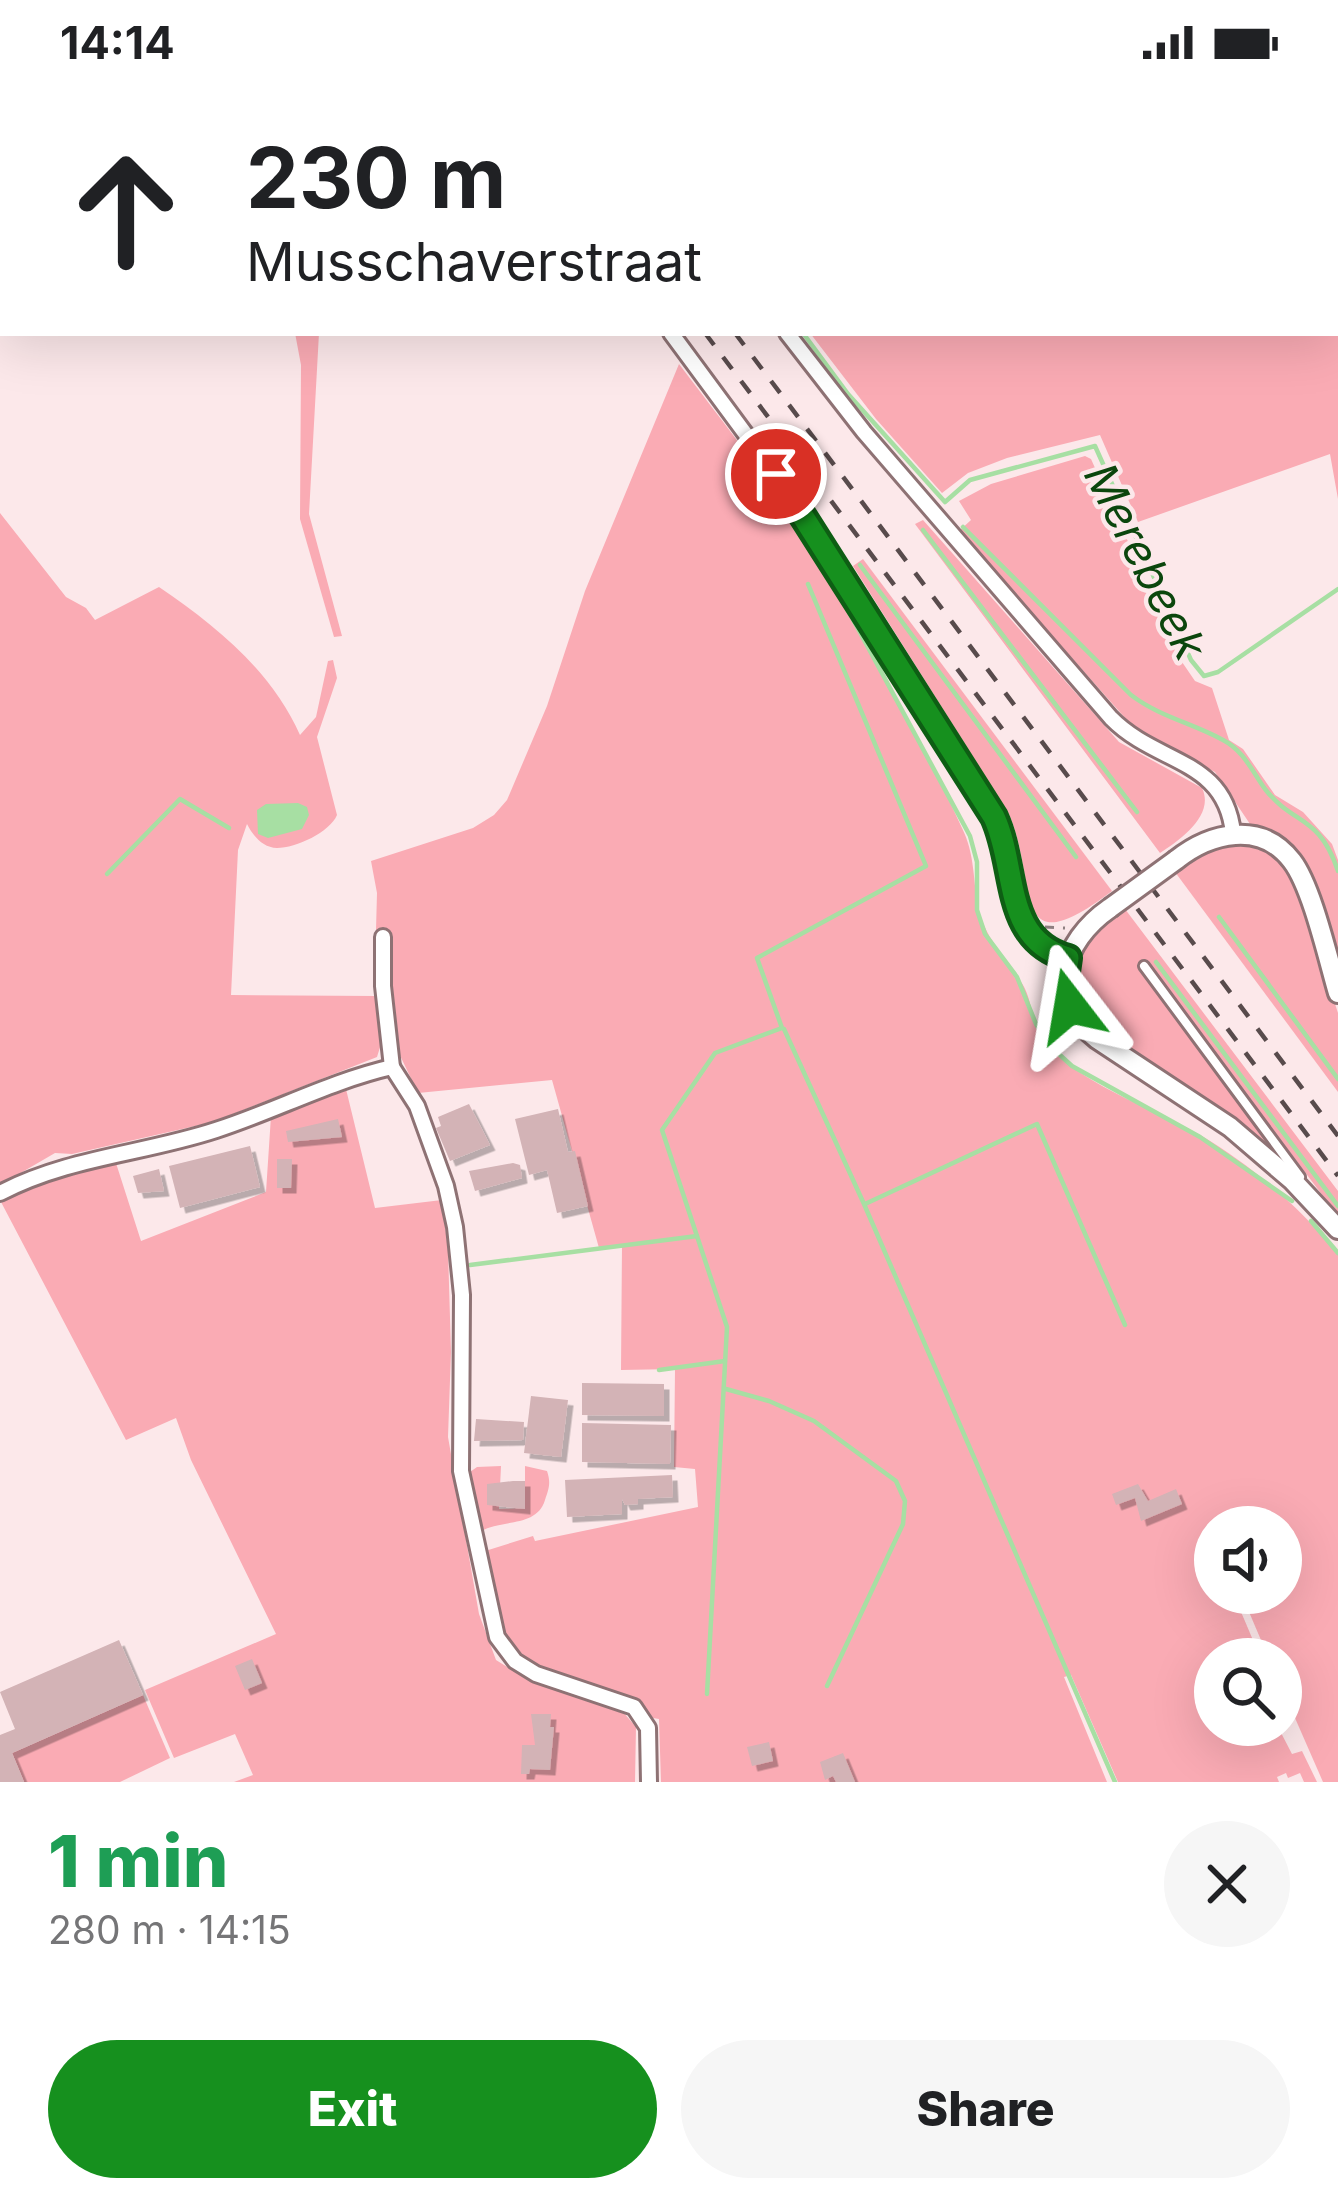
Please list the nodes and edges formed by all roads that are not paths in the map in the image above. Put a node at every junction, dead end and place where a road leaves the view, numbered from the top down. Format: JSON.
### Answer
{"nodes":[{"id":1,"x":673,"y":336,"type":"edge"},
{"id":2,"x":789,"y":336,"type":"edge"},
{"id":3,"x":1233,"y":833,"type":"junction"},
{"id":4,"x":383,"y":937,"type":"dead end"},
{"id":5,"x":1068,"y":958,"type":"junction"},
{"id":6,"x":1144,"y":966,"type":"dead end"},
{"id":7,"x":1338,"y":993,"type":"edge"},
{"id":8,"x":392,"y":1067,"type":"junction"},
{"id":9,"x":0,"y":1193,"type":"edge"},
{"id":10,"x":1338,"y":1228,"type":"edge"},
{"id":11,"x":649,"y":1782,"type":"edge"}],
"edges":[{"from":1,"to":5,"type":"street"},
{"from":2,"to":3,"type":"street"},
{"from":3,"to":5,"type":"street","bridge":true},
{"from":3,"to":7,"type":"street"},
{"from":4,"to":8,"type":"street"},
{"from":5,"to":10,"type":"street"},
{"from":6,"to":10,"type":"lane"},
{"from":8,"to":9,"type":"street"},
{"from":8,"to":11,"type":"street"}]}
